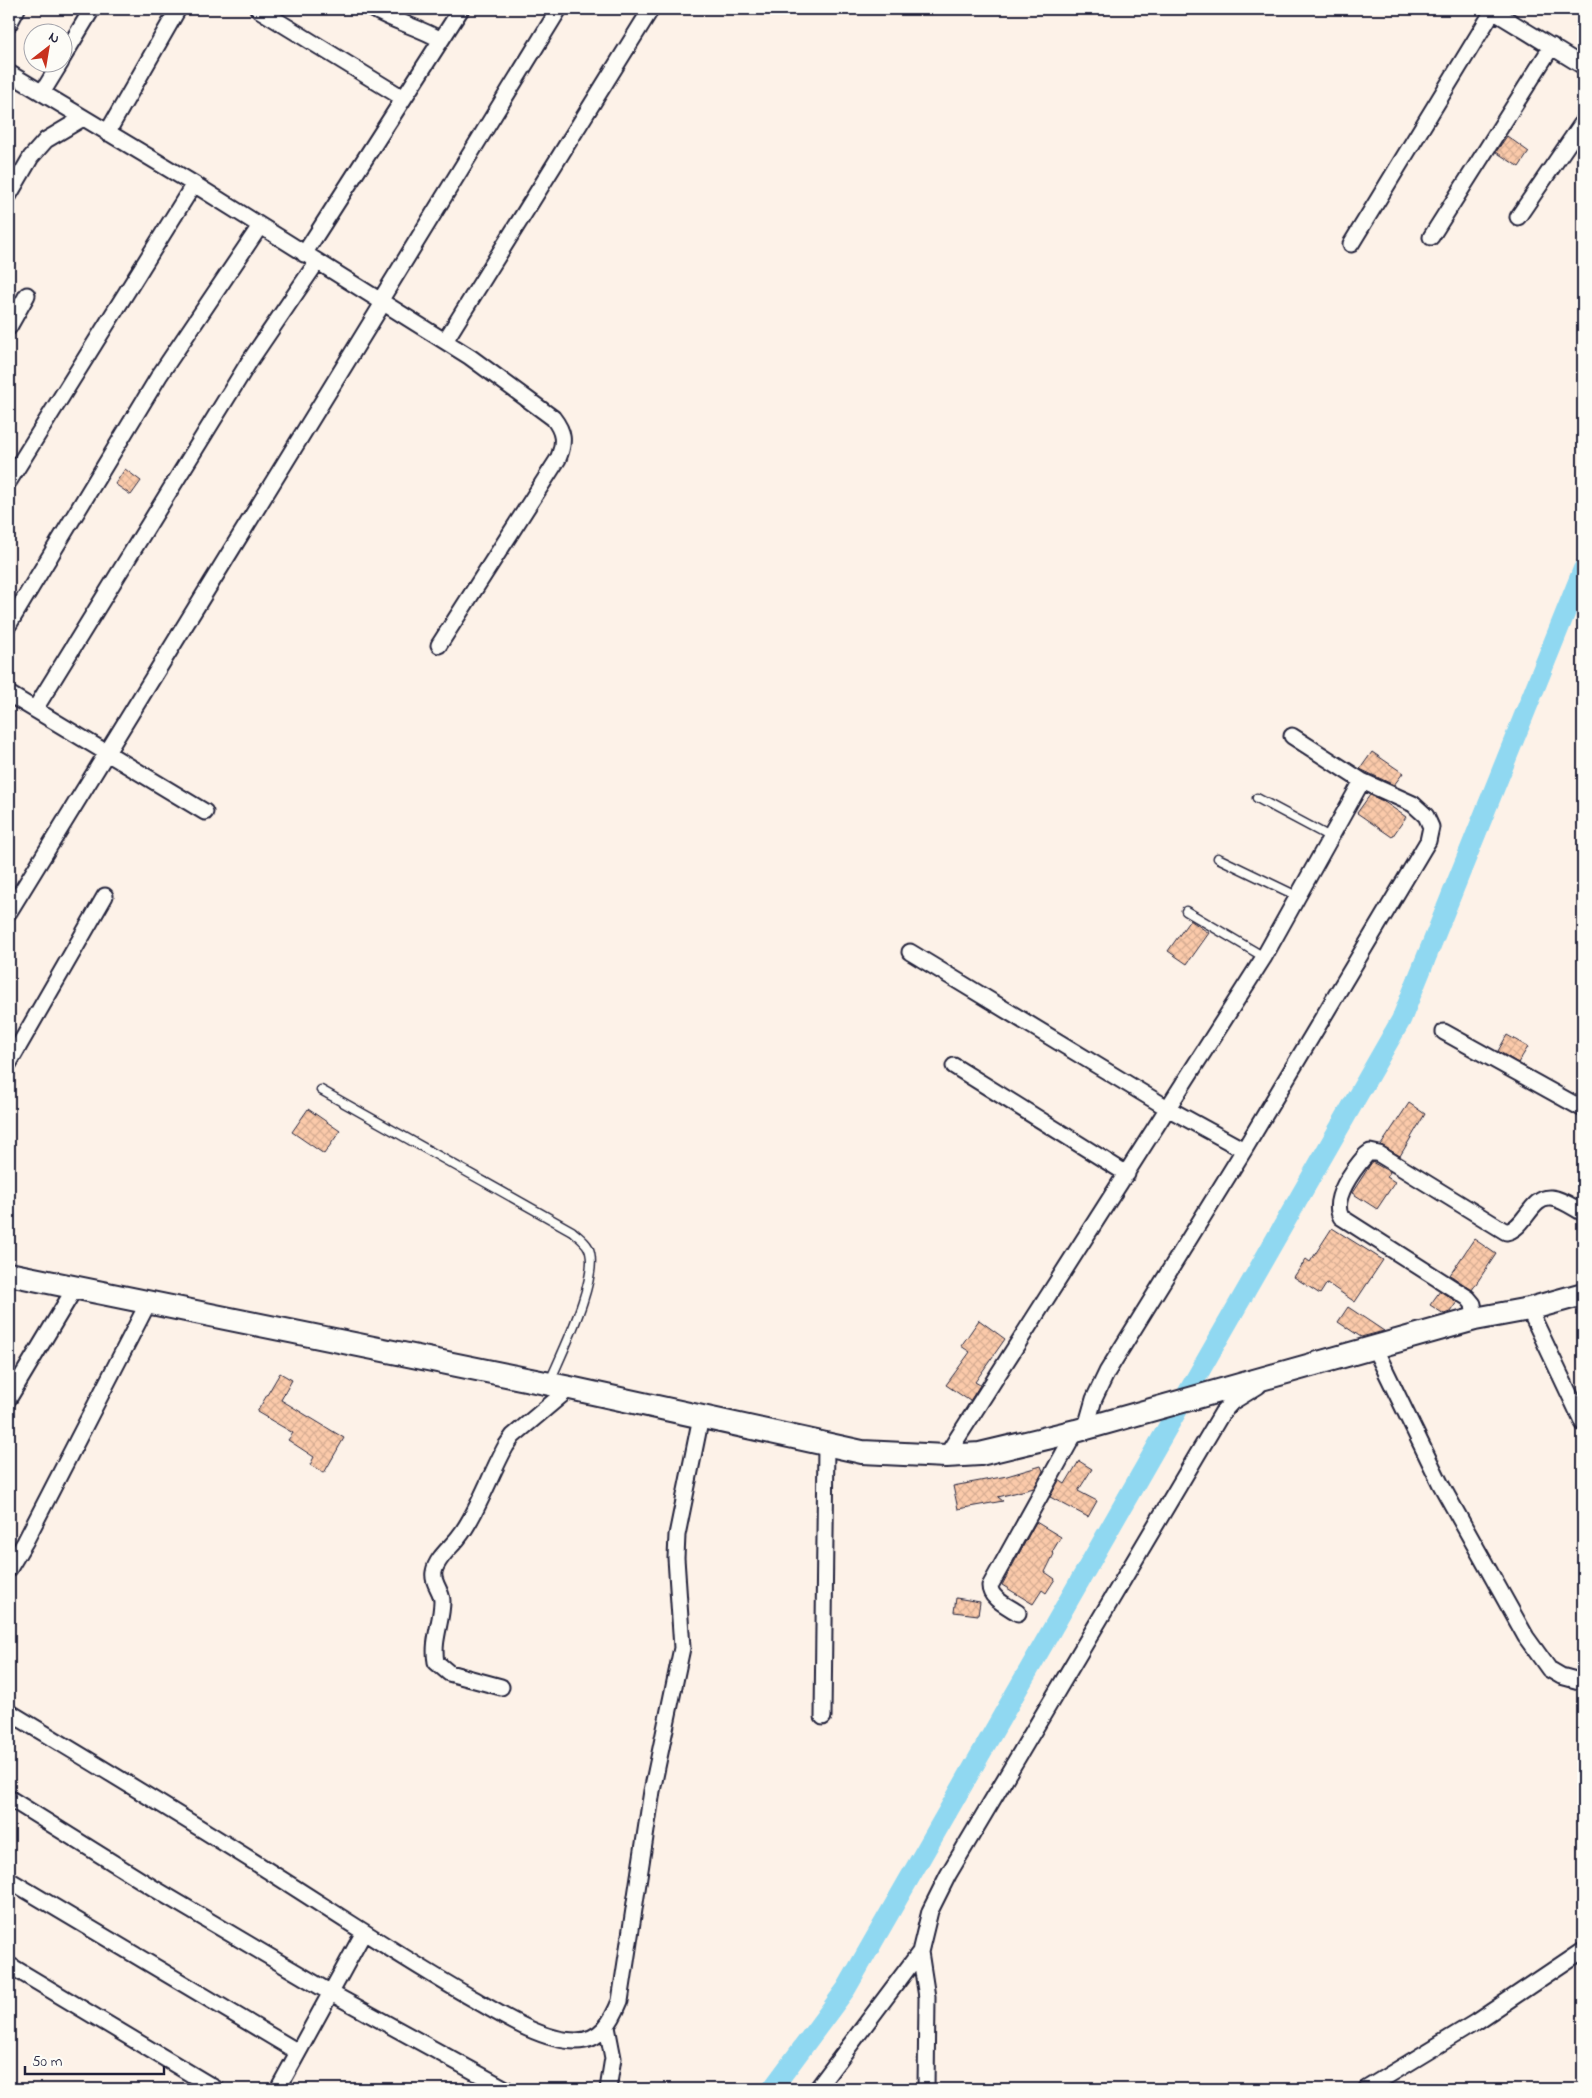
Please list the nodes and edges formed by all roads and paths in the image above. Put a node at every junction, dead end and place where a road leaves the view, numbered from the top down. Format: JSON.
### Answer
{"nodes":[{"id":1,"x":18,"y":9,"type":"edge"},
{"id":2,"x":92,"y":9,"type":"edge"},
{"id":3,"x":178,"y":9,"type":"edge"},
{"id":4,"x":258,"y":9,"type":"edge"},
{"id":5,"x":373,"y":9,"type":"edge"},
{"id":6,"x":461,"y":9,"type":"edge"},
{"id":7,"x":560,"y":9,"type":"edge"},
{"id":8,"x":651,"y":9,"type":"edge"},
{"id":9,"x":1491,"y":10,"type":"edge"},
{"id":10,"x":9,"y":24,"type":"edge"},
{"id":11,"x":441,"y":40,"type":"junction"},
{"id":12,"x":72,"y":44,"type":"edge"},
{"id":13,"x":1552,"y":46,"type":"junction"},
{"id":14,"x":1583,"y":66,"type":"edge"},
{"id":15,"x":55,"y":72,"type":"edge"},
{"id":16,"x":9,"y":73,"type":"edge"},
{"id":17,"x":42,"y":94,"type":"junction"},
{"id":18,"x":403,"y":98,"type":"junction"},
{"id":19,"x":83,"y":118,"type":"junction"},
{"id":20,"x":1583,"y":122,"type":"edge"},
{"id":21,"x":107,"y":133,"type":"junction"},
{"id":22,"x":194,"y":184,"type":"junction"},
{"id":23,"x":9,"y":195,"type":"edge"},
{"id":24,"x":1518,"y":217,"type":"dead end"},
{"id":25,"x":260,"y":226,"type":"junction"},
{"id":26,"x":1431,"y":237,"type":"dead end"},
{"id":27,"x":1351,"y":244,"type":"dead end"},
{"id":28,"x":310,"y":258,"type":"junction"},
{"id":29,"x":27,"y":295,"type":"dead end"},
{"id":30,"x":381,"y":302,"type":"junction"},
{"id":31,"x":9,"y":327,"type":"edge"},
{"id":32,"x":445,"y":341,"type":"junction"},
{"id":33,"x":9,"y":481,"type":"edge"},
{"id":34,"x":9,"y":624,"type":"edge"},
{"id":35,"x":438,"y":645,"type":"dead end"},
{"id":36,"x":9,"y":694,"type":"edge"},
{"id":37,"x":36,"y":709,"type":"junction"},
{"id":38,"x":1292,"y":736,"type":"dead end"},
{"id":39,"x":107,"y":751,"type":"junction"},
{"id":40,"x":1362,"y":781,"type":"junction"},
{"id":41,"x":1257,"y":798,"type":"dead end"},
{"id":42,"x":205,"y":812,"type":"dead end"},
{"id":43,"x":1332,"y":838,"type":"junction"},
{"id":44,"x":1218,"y":858,"type":"dead end"},
{"id":45,"x":105,"y":896,"type":"dead end"},
{"id":46,"x":1297,"y":896,"type":"junction"},
{"id":47,"x":1186,"y":910,"type":"dead end"},
{"id":48,"x":9,"y":912,"type":"edge"},
{"id":49,"x":910,"y":952,"type":"dead end"},
{"id":50,"x":1264,"y":957,"type":"junction"},
{"id":51,"x":1444,"y":1032,"type":"dead end"},
{"id":52,"x":9,"y":1063,"type":"edge"},
{"id":53,"x":954,"y":1066,"type":"dead end"},
{"id":54,"x":321,"y":1090,"type":"dead end"},
{"id":55,"x":1169,"y":1109,"type":"junction"},
{"id":56,"x":1583,"y":1109,"type":"edge"},
{"id":57,"x":1244,"y":1150,"type":"junction"},
{"id":58,"x":1127,"y":1174,"type":"junction"},
{"id":59,"x":1583,"y":1213,"type":"edge"},
{"id":60,"x":9,"y":1274,"type":"edge"},
{"id":61,"x":75,"y":1288,"type":"junction"},
{"id":62,"x":1583,"y":1294,"type":"edge"},
{"id":63,"x":148,"y":1303,"type":"junction"},
{"id":64,"x":1530,"y":1309,"type":"junction"},
{"id":65,"x":1475,"y":1319,"type":"junction"},
{"id":66,"x":1374,"y":1347,"type":"junction"},
{"id":67,"x":1269,"y":1378,"type":"junction"},
{"id":68,"x":560,"y":1386,"type":"junction"},
{"id":69,"x":9,"y":1398,"type":"edge"},
{"id":70,"x":702,"y":1417,"type":"junction"},
{"id":71,"x":1583,"y":1423,"type":"edge"},
{"id":72,"x":1081,"y":1429,"type":"junction"},
{"id":73,"x":826,"y":1444,"type":"junction"},
{"id":74,"x":946,"y":1456,"type":"junction"},
{"id":75,"x":9,"y":1569,"type":"edge"},
{"id":76,"x":1018,"y":1613,"type":"dead end"},
{"id":77,"x":1583,"y":1682,"type":"edge"},
{"id":78,"x":501,"y":1687,"type":"dead end"},
{"id":79,"x":9,"y":1712,"type":"edge"},
{"id":80,"x":823,"y":1717,"type":"dead end"},
{"id":81,"x":9,"y":1798,"type":"edge"},
{"id":82,"x":9,"y":1880,"type":"edge"},
{"id":83,"x":364,"y":1932,"type":"junction"},
{"id":84,"x":1583,"y":1950,"type":"edge"},
{"id":85,"x":920,"y":1952,"type":"junction"},
{"id":86,"x":9,"y":1965,"type":"edge"},
{"id":87,"x":331,"y":1993,"type":"junction"},
{"id":88,"x":607,"y":2027,"type":"junction"},
{"id":89,"x":298,"y":2052,"type":"junction"},
{"id":90,"x":216,"y":2089,"type":"edge"},
{"id":91,"x":278,"y":2089,"type":"edge"},
{"id":92,"x":506,"y":2089,"type":"edge"},
{"id":93,"x":608,"y":2089,"type":"edge"},
{"id":94,"x":817,"y":2089,"type":"edge"},
{"id":95,"x":926,"y":2089,"type":"edge"},
{"id":96,"x":1366,"y":2089,"type":"edge"}],
"edges":[{"from":1,"to":10,"type":"street"},
{"from":2,"to":12,"type":"street"},
{"from":3,"to":21,"type":"street"},
{"from":4,"to":18,"type":"street"},
{"from":5,"to":11,"type":"street"},
{"from":6,"to":11,"type":"street"},
{"from":7,"to":30,"type":"street"},
{"from":8,"to":32,"type":"street"},
{"from":9,"to":13,"type":"street"},
{"from":9,"to":27,"type":"street"},
{"from":11,"to":18,"type":"street"},
{"from":13,"to":14,"type":"street"},
{"from":13,"to":26,"type":"street"},
{"from":15,"to":17,"type":"street"},
{"from":16,"to":17,"type":"street"},
{"from":17,"to":19,"type":"street"},
{"from":18,"to":28,"type":"street"},
{"from":19,"to":21,"type":"street"},
{"from":19,"to":23,"type":"street"},
{"from":20,"to":24,"type":"street"},
{"from":21,"to":22,"type":"street"},
{"from":22,"to":25,"type":"street"},
{"from":22,"to":33,"type":"street"},
{"from":25,"to":28,"type":"street"},
{"from":25,"to":34,"type":"street"},
{"from":28,"to":30,"type":"street"},
{"from":28,"to":37,"type":"street"},
{"from":29,"to":31,"type":"street"},
{"from":30,"to":32,"type":"street"},
{"from":30,"to":39,"type":"street"},
{"from":32,"to":35,"type":"street"},
{"from":36,"to":37,"type":"street"},
{"from":37,"to":39,"type":"street"},
{"from":38,"to":40,"type":"street"},
{"from":39,"to":42,"type":"street"},
{"from":39,"to":48,"type":"street"},
{"from":40,"to":43,"type":"street"},
{"from":40,"to":57,"type":"street"},
{"from":41,"to":43,"type":"lane"},
{"from":43,"to":46,"type":"street"},
{"from":44,"to":46,"type":"lane"},
{"from":45,"to":52,"type":"street"},
{"from":46,"to":50,"type":"street"},
{"from":47,"to":50,"type":"lane"},
{"from":49,"to":55,"type":"street"},
{"from":50,"to":55,"type":"street"},
{"from":51,"to":56,"type":"street"},
{"from":53,"to":58,"type":"street"},
{"from":54,"to":68,"type":"lane"},
{"from":55,"to":57,"type":"street"},
{"from":55,"to":58,"type":"street"},
{"from":57,"to":72,"type":"street"},
{"from":58,"to":74,"type":"street"},
{"from":59,"to":65,"type":"street"},
{"from":60,"to":61,"type":"street"},
{"from":61,"to":63,"type":"street"},
{"from":61,"to":69,"type":"street"},
{"from":62,"to":64,"type":"street"},
{"from":63,"to":68,"type":"street"},
{"from":63,"to":75,"type":"street"},
{"from":64,"to":65,"type":"street"},
{"from":64,"to":71,"type":"street"},
{"from":65,"to":66,"type":"street"},
{"from":66,"to":67,"type":"street"},
{"from":66,"to":77,"type":"street"},
{"from":67,"to":72,"type":"street"},
{"from":67,"to":85,"type":"street"},
{"from":68,"to":70,"type":"street"},
{"from":68,"to":78,"type":"street"},
{"from":70,"to":73,"type":"street"},
{"from":70,"to":88,"type":"street"},
{"from":72,"to":74,"type":"street"},
{"from":72,"to":76,"type":"street"},
{"from":73,"to":74,"type":"street"},
{"from":73,"to":80,"type":"street"},
{"from":79,"to":83,"type":"street"},
{"from":81,"to":87,"type":"street"},
{"from":82,"to":89,"type":"street"},
{"from":83,"to":87,"type":"street"},
{"from":83,"to":88,"type":"street"},
{"from":84,"to":96,"type":"street"},
{"from":85,"to":94,"type":"street"},
{"from":85,"to":95,"type":"street"},
{"from":86,"to":90,"type":"street"},
{"from":87,"to":89,"type":"street"},
{"from":87,"to":92,"type":"street"},
{"from":88,"to":93,"type":"street"},
{"from":89,"to":91,"type":"street"}]}
